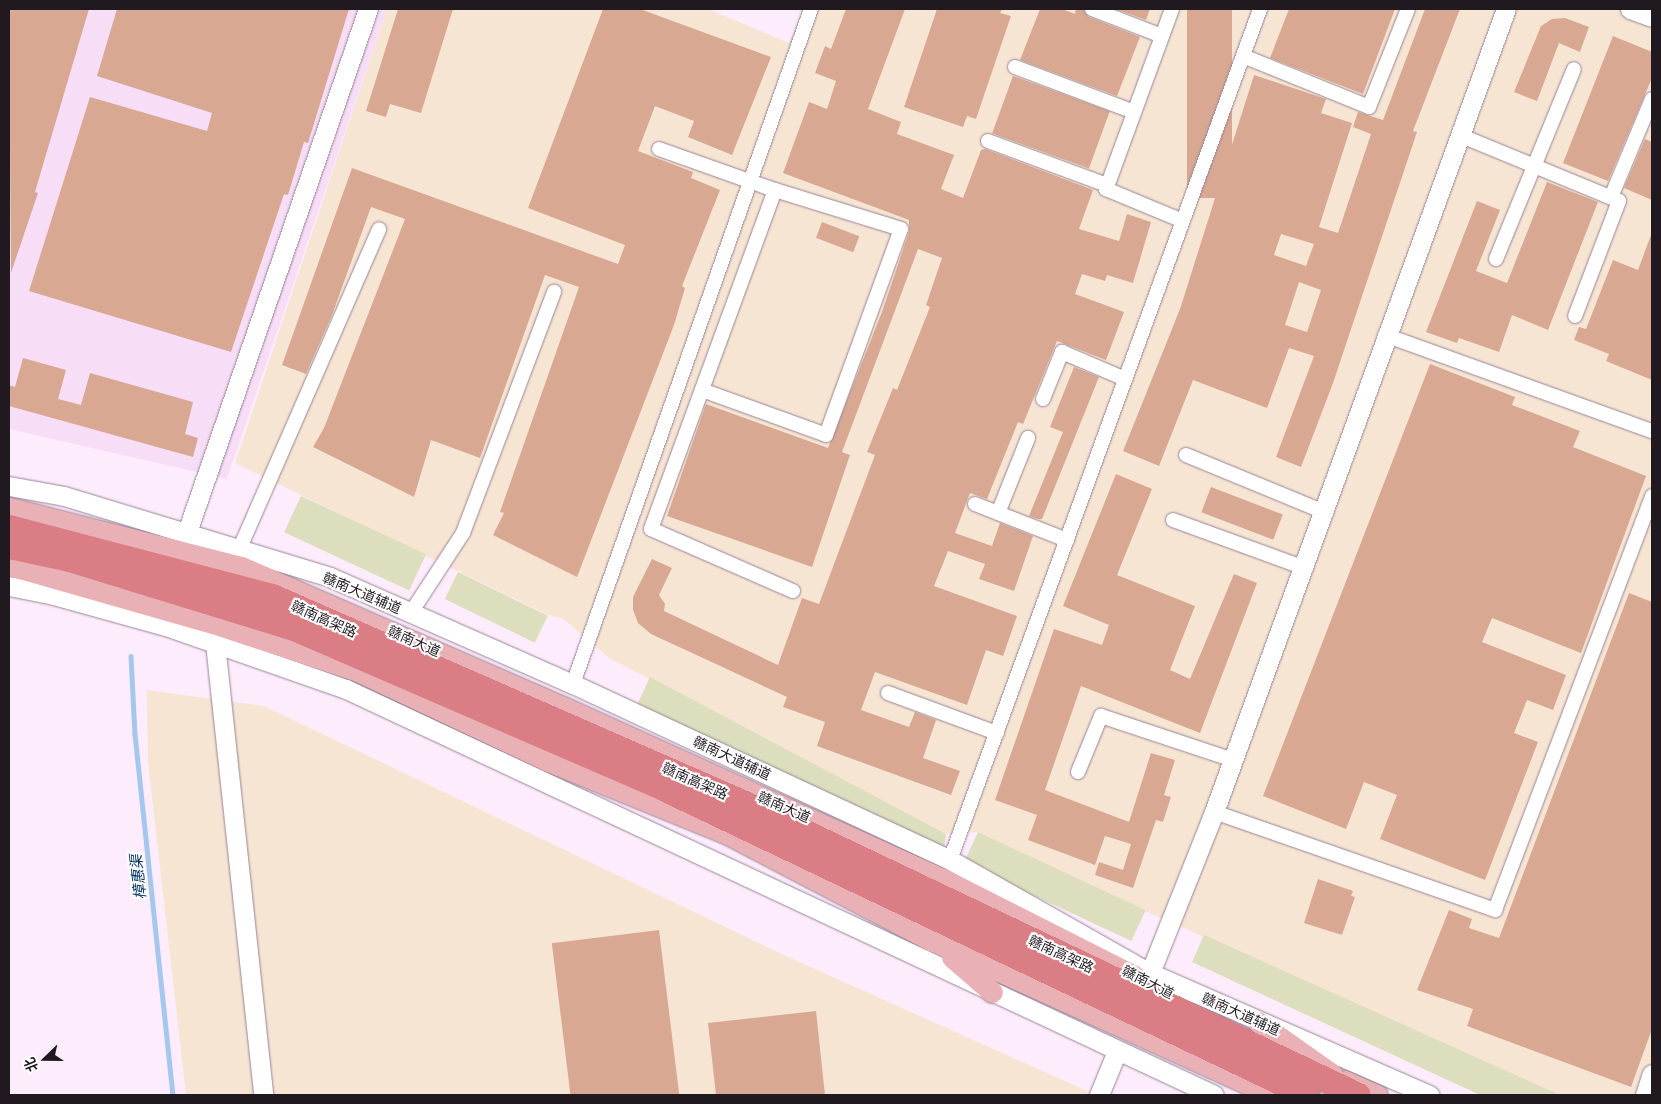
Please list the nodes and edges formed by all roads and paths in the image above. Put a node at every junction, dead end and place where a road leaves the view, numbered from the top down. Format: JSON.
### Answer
{"nodes":[{"id":1,"x":368,"y":9,"type":"edge"},
{"id":2,"x":811,"y":9,"type":"edge"},
{"id":3,"x":1092,"y":9,"type":"edge"},
{"id":4,"x":1172,"y":9,"type":"edge"},
{"id":5,"x":1260,"y":9,"type":"edge"},
{"id":6,"x":1408,"y":9,"type":"edge"},
{"id":7,"x":1506,"y":9,"type":"edge"},
{"id":8,"x":1630,"y":9,"type":"edge"},
{"id":9,"x":1652,"y":17,"type":"edge"},
{"id":10,"x":1162,"y":36,"type":"junction"},
{"id":11,"x":1243,"y":56,"type":"junction"},
{"id":12,"x":1015,"y":67,"type":"dead end"},
{"id":13,"x":1574,"y":70,"type":"dead end"},
{"id":14,"x":1652,"y":99,"type":"edge"},
{"id":15,"x":1134,"y":112,"type":"junction"},
{"id":16,"x":1459,"y":135,"type":"junction"},
{"id":17,"x":988,"y":141,"type":"dead end"},
{"id":18,"x":659,"y":148,"type":"dead end"},
{"id":19,"x":1535,"y":166,"type":"junction"},
{"id":20,"x":749,"y":181,"type":"junction"},
{"id":21,"x":1108,"y":185,"type":"junction"},
{"id":22,"x":775,"y":190,"type":"junction"},
{"id":23,"x":1611,"y":197,"type":"junction"},
{"id":24,"x":1183,"y":222,"type":"junction"},
{"id":25,"x":379,"y":229,"type":"dead end"},
{"id":26,"x":1496,"y":259,"type":"dead end"},
{"id":27,"x":554,"y":292,"type":"dead end"},
{"id":28,"x":1575,"y":316,"type":"dead end"},
{"id":29,"x":1385,"y":335,"type":"junction"},
{"id":30,"x":1126,"y":379,"type":"junction"},
{"id":31,"x":702,"y":390,"type":"junction"},
{"id":32,"x":1042,"y":400,"type":"dead end"},
{"id":33,"x":1652,"y":431,"type":"edge"},
{"id":34,"x":1028,"y":438,"type":"dead end"},
{"id":35,"x":1186,"y":455,"type":"dead end"},
{"id":36,"x":9,"y":486,"type":"edge"},
{"id":37,"x":1652,"y":496,"type":"edge"},
{"id":38,"x":975,"y":504,"type":"dead end"},
{"id":39,"x":9,"y":508,"type":"edge"},
{"id":40,"x":1322,"y":511,"type":"junction"},
{"id":41,"x":998,"y":513,"type":"junction"},
{"id":42,"x":1173,"y":520,"type":"dead end"},
{"id":43,"x":9,"y":527,"type":"edge"},
{"id":44,"x":1067,"y":540,"type":"junction"},
{"id":45,"x":182,"y":542,"type":"junction"},
{"id":46,"x":9,"y":546,"type":"edge"},
{"id":47,"x":239,"y":550,"type":"junction"},
{"id":48,"x":9,"y":566,"type":"edge"},
{"id":49,"x":1302,"y":567,"type":"junction"},
{"id":50,"x":9,"y":586,"type":"edge"},
{"id":51,"x":56,"y":586,"type":"junction"},
{"id":52,"x":793,"y":591,"type":"dead end"},
{"id":53,"x":410,"y":614,"type":"junction"},
{"id":54,"x":164,"y":617,"type":"junction"},
{"id":55,"x":215,"y":643,"type":"junction"},
{"id":56,"x":573,"y":684,"type":"junction"},
{"id":57,"x":888,"y":693,"type":"dead end"},
{"id":58,"x":997,"y":733,"type":"junction"},
{"id":59,"x":1233,"y":760,"type":"junction"},
{"id":60,"x":1078,"y":772,"type":"dead end"},
{"id":61,"x":1214,"y":812,"type":"junction"},
{"id":62,"x":948,"y":870,"type":"junction"},
{"id":63,"x":1044,"y":913,"type":"joint"},
{"id":64,"x":933,"y":941,"type":"junction"},
{"id":65,"x":1150,"y":973,"type":"junction"},
{"id":66,"x":992,"y":992,"type":"junction"},
{"id":67,"x":1258,"y":1022,"type":"junction"},
{"id":68,"x":1117,"y":1051,"type":"junction"},
{"id":69,"x":1652,"y":1074,"type":"edge"},
{"id":70,"x":1334,"y":1076,"type":"junction"},
{"id":71,"x":264,"y":1095,"type":"edge"},
{"id":72,"x":1100,"y":1095,"type":"edge"},
{"id":73,"x":1214,"y":1095,"type":"edge"},
{"id":74,"x":1272,"y":1095,"type":"edge"},
{"id":75,"x":1307,"y":1095,"type":"edge"},
{"id":76,"x":1358,"y":1095,"type":"edge"},
{"id":77,"x":1376,"y":1095,"type":"edge"},
{"id":78,"x":1429,"y":1095,"type":"edge"},
{"id":79,"x":1645,"y":1095,"type":"edge"}],
"edges":[{"from":1,"to":45,"type":"street"},
{"from":2,"to":20,"type":"street"},
{"from":3,"to":10,"type":"street"},
{"from":4,"to":10,"type":"street"},
{"from":5,"to":11,"type":"street"},
{"from":6,"to":11,"type":"street"},
{"from":7,"to":16,"type":"street"},
{"from":8,"to":9,"type":"street"},
{"from":10,"to":15,"type":"street"},
{"from":11,"to":24,"type":"street"},
{"from":12,"to":15,"type":"street"},
{"from":13,"to":19,"type":"street"},
{"from":14,"to":23,"type":"street"},
{"from":15,"to":21,"type":"street"},
{"from":16,"to":19,"type":"street"},
{"from":16,"to":29,"type":"street"},
{"from":17,"to":21,"type":"street"},
{"from":18,"to":20,"type":"street"},
{"from":19,"to":23,"type":"street"},
{"from":19,"to":26,"type":"street"},
{"from":20,"to":22,"type":"street"},
{"from":20,"to":56,"type":"street"},
{"from":21,"to":24,"type":"street"},
{"from":22,"to":31,"type":"street"},
{"from":22,"to":31,"type":"street"},
{"from":23,"to":28,"type":"street"},
{"from":24,"to":30,"type":"street"},
{"from":25,"to":47,"type":"street"},
{"from":27,"to":53,"type":"street"},
{"from":29,"to":33,"type":"street"},
{"from":29,"to":40,"type":"street"},
{"from":30,"to":32,"type":"street"},
{"from":30,"to":44,"type":"street"},
{"from":31,"to":52,"type":"street"},
{"from":34,"to":41,"type":"street"},
{"from":35,"to":40,"type":"street"},
{"from":36,"to":45,"type":"street","name":"赣南大道辅道"},
{"from":37,"to":61,"type":"street"},
{"from":38,"to":41,"type":"street"},
{"from":39,"to":45,"type":"main road","name":"赣南大道"},
{"from":40,"to":49,"type":"street"},
{"from":41,"to":44,"type":"street"},
{"from":42,"to":49,"type":"street"},
{"from":43,"to":76,"type":"highway","name":"赣南高架路"},
{"from":44,"to":58,"type":"street"},
{"from":45,"to":47,"type":"street","name":"赣南大道辅道"},
{"from":45,"to":62,"type":"main road","name":"赣南大道"},
{"from":46,"to":75,"type":"highway","name":"赣南高架路"},
{"from":47,"to":53,"type":"street","name":"赣南大道辅道"},
{"from":48,"to":51,"type":"main road"},
{"from":49,"to":59,"type":"street"},
{"from":50,"to":51,"type":"street"},
{"from":51,"to":54,"type":"main road"},
{"from":53,"to":56,"type":"street","name":"赣南大道辅道"},
{"from":54,"to":55,"type":"street"},
{"from":54,"to":64,"type":"main road"},
{"from":55,"to":66,"type":"street"},
{"from":55,"to":71,"type":"street"},
{"from":56,"to":62,"type":"street","name":"赣南大道辅道"},
{"from":57,"to":58,"type":"street"},
{"from":58,"to":62,"type":"street"},
{"from":59,"to":60,"type":"street"},
{"from":59,"to":61,"type":"street"},
{"from":61,"to":65,"type":"street"},
{"from":62,"to":63,"type":"main road"},
{"from":62,"to":70,"type":"main road","name":"赣南大道"},
{"from":63,"to":65,"type":"street","name":"赣南大道辅道"},
{"from":64,"to":66,"type":"main road"},
{"from":64,"to":74,"type":"main road"},
{"from":65,"to":67,"type":"street","name":"赣南大道辅道"},
{"from":66,"to":68,"type":"street"},
{"from":67,"to":70,"type":"main road"},
{"from":67,"to":78,"type":"street","name":"赣南大道辅道"},
{"from":68,"to":72,"type":"street"},
{"from":68,"to":73,"type":"street"},
{"from":69,"to":79,"type":"street"},
{"from":70,"to":77,"type":"main road","name":"赣南大道"}]}
